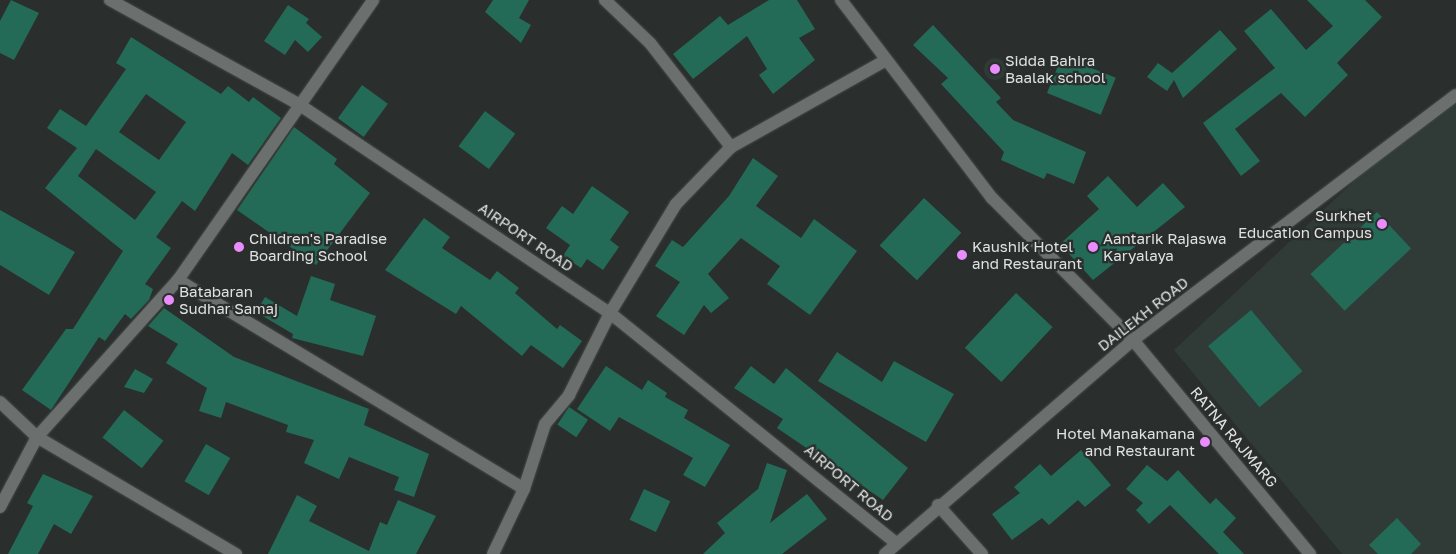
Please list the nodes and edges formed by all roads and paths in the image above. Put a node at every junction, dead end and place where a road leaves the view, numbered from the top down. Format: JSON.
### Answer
{"nodes":[{"id":1,"x":110,"y":0,"type":"edge"},
{"id":2,"x":373,"y":0,"type":"edge"},
{"id":3,"x":605,"y":0,"type":"edge"},
{"id":4,"x":841,"y":0,"type":"edge"},
{"id":5,"x":884,"y":61,"type":"junction"},
{"id":6,"x":1456,"y":95,"type":"edge"},
{"id":7,"x":300,"y":105,"type":"junction"},
{"id":8,"x":731,"y":147,"type":"junction"},
{"id":9,"x":178,"y":280,"type":"junction"},
{"id":10,"x":610,"y":313,"type":"junction"},
{"id":11,"x":1133,"y":340,"type":"junction"},
{"id":12,"x":0,"y":402,"type":"edge"},
{"id":13,"x":37,"y":437,"type":"junction"},
{"id":14,"x":524,"y":489,"type":"junction"},
{"id":15,"x":938,"y":505,"type":"junction"},
{"id":16,"x":0,"y":507,"type":"edge"},
{"id":17,"x":895,"y":542,"type":"junction"},
{"id":18,"x":236,"y":554,"type":"edge"},
{"id":19,"x":493,"y":554,"type":"edge"},
{"id":20,"x":884,"y":554,"type":"edge"},
{"id":21,"x":982,"y":554,"type":"edge"},
{"id":22,"x":1310,"y":554,"type":"edge"}],
"edges":[{"from":1,"to":7,"type":"street","name":"AIRPORT ROAD"},
{"from":2,"to":7,"type":"street"},
{"from":3,"to":8,"type":"street"},
{"from":4,"to":5,"type":"street","name":"RATNA RAJMARG"},
{"from":5,"to":8,"type":"street"},
{"from":5,"to":11,"type":"street","name":"RATNA RAJMARG"},
{"from":6,"to":11,"type":"street","name":"DAILEKH ROAD"},
{"from":7,"to":9,"type":"street"},
{"from":7,"to":10,"type":"street","name":"AIRPORT ROAD"},
{"from":8,"to":10,"type":"street"},
{"from":9,"to":13,"type":"street"},
{"from":9,"to":14,"type":"street"},
{"from":10,"to":14,"type":"street"},
{"from":10,"to":17,"type":"street","name":"AIRPORT ROAD"},
{"from":11,"to":15,"type":"street","name":"DAILEKH ROAD"},
{"from":11,"to":22,"type":"street","name":"RATNA RAJMARG"},
{"from":12,"to":13,"type":"street"},
{"from":13,"to":16,"type":"street"},
{"from":13,"to":18,"type":"street"},
{"from":14,"to":19,"type":"street"},
{"from":15,"to":17,"type":"street","name":"DAILEKH ROAD"},
{"from":15,"to":21,"type":"street"},
{"from":17,"to":20,"type":"street","name":"DAILEKH ROAD"}]}
